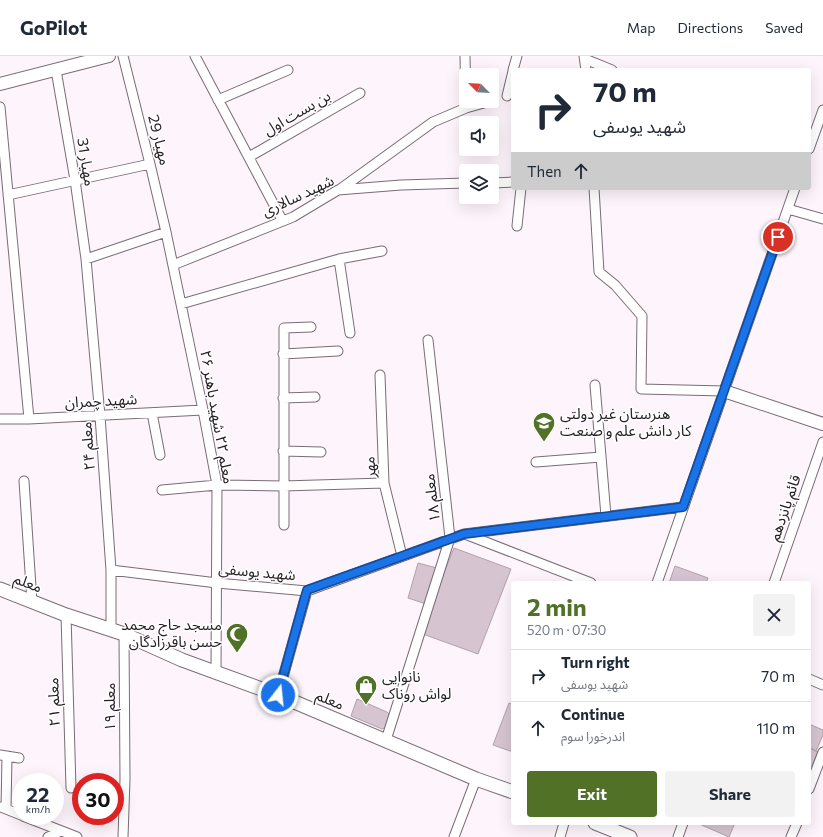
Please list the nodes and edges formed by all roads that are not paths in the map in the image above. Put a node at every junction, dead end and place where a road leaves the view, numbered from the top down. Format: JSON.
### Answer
{"nodes":[{"id":1,"x":109,"y":56,"type":"edge"},
{"id":2,"x":123,"y":56,"type":"edge"},
{"id":3,"x":196,"y":56,"type":"edge"},
{"id":4,"x":465,"y":56,"type":"edge"},
{"id":5,"x":517,"y":56,"type":"edge"},
{"id":6,"x":585,"y":58,"type":"edge"},
{"id":7,"x":465,"y":68,"type":"edge"},
{"id":8,"x":514,"y":68,"type":"edge"},
{"id":9,"x":586,"y":68,"type":"edge"},
{"id":10,"x":608,"y":68,"type":"edge"},
{"id":11,"x":56,"y":70,"type":"junction"},
{"id":12,"x":288,"y":70,"type":"dead end"},
{"id":13,"x":0,"y":84,"type":"edge"},
{"id":14,"x":360,"y":93,"type":"dead end"},
{"id":15,"x":510,"y":96,"type":"edge"},
{"id":16,"x":499,"y":99,"type":"edge"},
{"id":17,"x":218,"y":100,"type":"junction"},
{"id":18,"x":0,"y":107,"type":"edge"},
{"id":19,"x":466,"y":108,"type":"edge"},
{"id":20,"x":823,"y":110,"type":"edge"},
{"id":21,"x":811,"y":142,"type":"edge"},
{"id":22,"x":249,"y":157,"type":"junction"},
{"id":23,"x":150,"y":164,"type":"junction"},
{"id":24,"x":75,"y":180,"type":"junction"},
{"id":25,"x":511,"y":182,"type":"edge"},
{"id":26,"x":459,"y":183,"type":"edge"},
{"id":27,"x":499,"y":183,"type":"edge"},
{"id":28,"x":338,"y":190,"type":"junction"},
{"id":29,"x":521,"y":190,"type":"edge"},
{"id":30,"x":594,"y":190,"type":"edge"},
{"id":31,"x":794,"y":190,"type":"edge"},
{"id":32,"x":8,"y":195,"type":"junction"},
{"id":33,"x":788,"y":209,"type":"junction"},
{"id":34,"x":823,"y":219,"type":"edge"},
{"id":35,"x":282,"y":220,"type":"junction"},
{"id":36,"x":517,"y":226,"type":"dead end"},
{"id":37,"x":166,"y":232,"type":"junction"},
{"id":38,"x":382,"y":250,"type":"dead end"},
{"id":39,"x":86,"y":259,"type":"junction"},
{"id":40,"x":339,"y":259,"type":"junction"},
{"id":41,"x":173,"y":265,"type":"junction"},
{"id":42,"x":181,"y":304,"type":"junction"},
{"id":43,"x":311,"y":327,"type":"dead end"},
{"id":44,"x":350,"y":333,"type":"dead end"},
{"id":45,"x":428,"y":340,"type":"dead end"},
{"id":46,"x":338,"y":350,"type":"dead end"},
{"id":47,"x":283,"y":354,"type":"junction"},
{"id":48,"x":380,"y":375,"type":"dead end"},
{"id":49,"x":595,"y":385,"type":"dead end"},
{"id":50,"x":724,"y":391,"type":"junction"},
{"id":51,"x":316,"y":397,"type":"dead end"},
{"id":52,"x":283,"y":398,"type":"junction"},
{"id":53,"x":203,"y":410,"type":"junction"},
{"id":54,"x":152,"y":413,"type":"junction"},
{"id":55,"x":100,"y":416,"type":"junction"},
{"id":56,"x":0,"y":419,"type":"edge"},
{"id":57,"x":29,"y":419,"type":"junction"},
{"id":58,"x":823,"y":424,"type":"edge"},
{"id":59,"x":823,"y":442,"type":"edge"},
{"id":60,"x":283,"y":451,"type":"junction"},
{"id":61,"x":321,"y":452,"type":"dead end"},
{"id":62,"x":160,"y":455,"type":"dead end"},
{"id":63,"x":601,"y":457,"type":"junction"},
{"id":64,"x":536,"y":462,"type":"dead end"},
{"id":65,"x":24,"y":481,"type":"dead end"},
{"id":66,"x":384,"y":483,"type":"junction"},
{"id":67,"x":217,"y":485,"type":"junction"},
{"id":68,"x":283,"y":486,"type":"junction"},
{"id":69,"x":162,"y":490,"type":"dead end"},
{"id":70,"x":683,"y":507,"type":"junction"},
{"id":71,"x":606,"y":516,"type":"junction"},
{"id":72,"x":284,"y":525,"type":"dead end"},
{"id":73,"x":464,"y":534,"type":"junction"},
{"id":74,"x":450,"y":538,"type":"junction"},
{"id":75,"x":402,"y":556,"type":"junction"},
{"id":76,"x":111,"y":570,"type":"junction"},
{"id":77,"x":585,"y":581,"type":"edge"},
{"id":78,"x":658,"y":581,"type":"edge"},
{"id":79,"x":775,"y":581,"type":"edge"},
{"id":80,"x":216,"y":583,"type":"junction"},
{"id":81,"x":0,"y":589,"type":"edge"},
{"id":82,"x":307,"y":590,"type":"junction"},
{"id":83,"x":32,"y":602,"type":"junction"},
{"id":84,"x":66,"y":615,"type":"junction"},
{"id":85,"x":111,"y":631,"type":"junction"},
{"id":86,"x":124,"y":634,"type":"junction"},
{"id":87,"x":216,"y":672,"type":"junction"},
{"id":88,"x":811,"y":680,"type":"edge"},
{"id":89,"x":823,"y":685,"type":"edge"},
{"id":90,"x":278,"y":695,"type":"junction"},
{"id":91,"x":386,"y":740,"type":"junction"},
{"id":92,"x":823,"y":752,"type":"edge"},
{"id":93,"x":3,"y":756,"type":"edge"},
{"id":94,"x":19,"y":758,"type":"dead end"},
{"id":95,"x":476,"y":779,"type":"junction"},
{"id":96,"x":811,"y":784,"type":"edge"},
{"id":97,"x":71,"y":788,"type":"dead end"},
{"id":98,"x":511,"y":791,"type":"edge"},
{"id":99,"x":3,"y":808,"type":"edge"},
{"id":100,"x":45,"y":825,"type":"edge"},
{"id":101,"x":563,"y":825,"type":"edge"},
{"id":102,"x":600,"y":825,"type":"edge"},
{"id":103,"x":682,"y":825,"type":"edge"},
{"id":104,"x":796,"y":825,"type":"edge"},
{"id":105,"x":61,"y":831,"type":"junction"},
{"id":106,"x":48,"y":837,"type":"edge"},
{"id":107,"x":77,"y":837,"type":"edge"},
{"id":108,"x":123,"y":837,"type":"edge"},
{"id":109,"x":454,"y":837,"type":"edge"},
{"id":110,"x":560,"y":837,"type":"edge"},
{"id":111,"x":630,"y":837,"type":"edge"},
{"id":112,"x":678,"y":837,"type":"edge"},
{"id":113,"x":791,"y":837,"type":"edge"}],
"edges":[{"from":1,"to":11,"type":"street"},
{"from":2,"to":23,"type":"street","name":"مهیار 29"},
{"from":3,"to":17,"type":"street"},
{"from":4,"to":7,"type":"street"},
{"from":5,"to":8,"type":"street"},
{"from":6,"to":9,"type":"street"},
{"from":6,"to":10,"type":"street"},
{"from":11,"to":13,"type":"street"},
{"from":11,"to":24,"type":"street","name":"مهیار 31"},
{"from":12,"to":17,"type":"street"},
{"from":14,"to":22,"type":"street","name":"بن بست اول"},
{"from":15,"to":16,"type":"street"},
{"from":17,"to":22,"type":"street"},
{"from":18,"to":32,"type":"street"},
{"from":19,"to":28,"type":"street"},
{"from":20,"to":21,"type":"street"},
{"from":22,"to":35,"type":"street"},
{"from":23,"to":24,"type":"street"},
{"from":23,"to":37,"type":"street","name":"مهیار 29"},
{"from":24,"to":32,"type":"street"},
{"from":24,"to":39,"type":"street","name":"مهیار 31"},
{"from":25,"to":27,"type":"street"},
{"from":26,"to":28,"type":"street","name":"شهید سالاری"},
{"from":28,"to":35,"type":"street","name":"شهید سالاری"},
{"from":29,"to":36,"type":"street"},
{"from":30,"to":50,"type":"street"},
{"from":31,"to":33,"type":"street"},
{"from":32,"to":57,"type":"street"},
{"from":33,"to":34,"type":"street"},
{"from":33,"to":50,"type":"street"},
{"from":35,"to":41,"type":"street","name":"شهید سالاری"},
{"from":37,"to":39,"type":"street"},
{"from":37,"to":41,"type":"street","name":"مهیار 29"},
{"from":38,"to":40,"type":"street"},
{"from":39,"to":55,"type":"street","name":"معلم ۲۴"},
{"from":40,"to":42,"type":"street"},
{"from":40,"to":44,"type":"street"},
{"from":41,"to":42,"type":"street","name":"معلم ۲۲ شهید باهنر ۲۶"},
{"from":42,"to":53,"type":"street","name":"معلم ۲۲ شهید باهنر ۲۶"},
{"from":43,"to":47,"type":"street"},
{"from":45,"to":74,"type":"street","name":"معلم ۱۸"},
{"from":46,"to":47,"type":"street"},
{"from":47,"to":52,"type":"street"},
{"from":48,"to":66,"type":"street","name":"مهر"},
{"from":49,"to":63,"type":"street"},
{"from":50,"to":58,"type":"street"},
{"from":50,"to":70,"type":"street"},
{"from":51,"to":52,"type":"street"},
{"from":52,"to":60,"type":"street"},
{"from":53,"to":54,"type":"street","name":"شهید چمران"},
{"from":53,"to":67,"type":"street","name":"معلم ۲۲ شهید باهنر ۲۶"},
{"from":54,"to":55,"type":"street","name":"شهید چمران"},
{"from":54,"to":62,"type":"street"},
{"from":55,"to":57,"type":"street","name":"شهید چمران"},
{"from":55,"to":76,"type":"street","name":"معلم ۲۴"},
{"from":56,"to":57,"type":"street","name":"شهید چمران"},
{"from":59,"to":79,"type":"street","name":"قائم پانزدهم"},
{"from":60,"to":61,"type":"street"},
{"from":60,"to":68,"type":"street"},
{"from":63,"to":64,"type":"street"},
{"from":63,"to":71,"type":"street"},
{"from":65,"to":83,"type":"street"},
{"from":66,"to":68,"type":"street"},
{"from":66,"to":75,"type":"street","name":"مهر"},
{"from":67,"to":68,"type":"street"},
{"from":67,"to":69,"type":"street"},
{"from":67,"to":80,"type":"street","name":"معلم ۲۲ شهید باهنر ۲۶"},
{"from":68,"to":72,"type":"street"},
{"from":70,"to":71,"type":"street","name":"شهید یوسفی"},
{"from":70,"to":78,"type":"street"},
{"from":71,"to":73,"type":"street","name":"شهید یوسفی"},
{"from":73,"to":74,"type":"street","name":"شهید یوسفی"},
{"from":73,"to":77,"type":"street"},
{"from":74,"to":75,"type":"street","name":"شهید یوسفی"},
{"from":74,"to":91,"type":"street","name":"معلم ۱۸"},
{"from":75,"to":82,"type":"street","name":"شهید یوسفی"},
{"from":76,"to":80,"type":"street","name":"شهید یوسفی"},
{"from":76,"to":85,"type":"street","name":"معلم ۲۴"},
{"from":80,"to":82,"type":"street","name":"شهید یوسفی"},
{"from":80,"to":87,"type":"street","name":"معلم ۲۲ شهید باهنر ۲۶"},
{"from":81,"to":83,"type":"main road","name":"معلم"},
{"from":82,"to":90,"type":"street"},
{"from":83,"to":84,"type":"main road","name":"معلم"},
{"from":84,"to":85,"type":"main road","name":"معلم"},
{"from":84,"to":97,"type":"street","name":"معلم ۲۱"},
{"from":85,"to":86,"type":"main road","name":"معلم"},
{"from":86,"to":87,"type":"main road","name":"معلم"},
{"from":86,"to":108,"type":"street","name":"معلم ۱۹"},
{"from":87,"to":90,"type":"main road","name":"معلم"},
{"from":88,"to":89,"type":"street"},
{"from":90,"to":91,"type":"main road","name":"معلم"},
{"from":91,"to":95,"type":"main road","name":"معلم"},
{"from":92,"to":96,"type":"street"},
{"from":93,"to":94,"type":"street"},
{"from":93,"to":99,"type":"street"},
{"from":95,"to":98,"type":"main road","name":"معلم"},
{"from":95,"to":109,"type":"street"},
{"from":100,"to":105,"type":"street"},
{"from":101,"to":110,"type":"street"},
{"from":102,"to":111,"type":"main road"},
{"from":103,"to":112,"type":"street"},
{"from":104,"to":113,"type":"street"},
{"from":105,"to":106,"type":"street"},
{"from":105,"to":107,"type":"street"}]}
